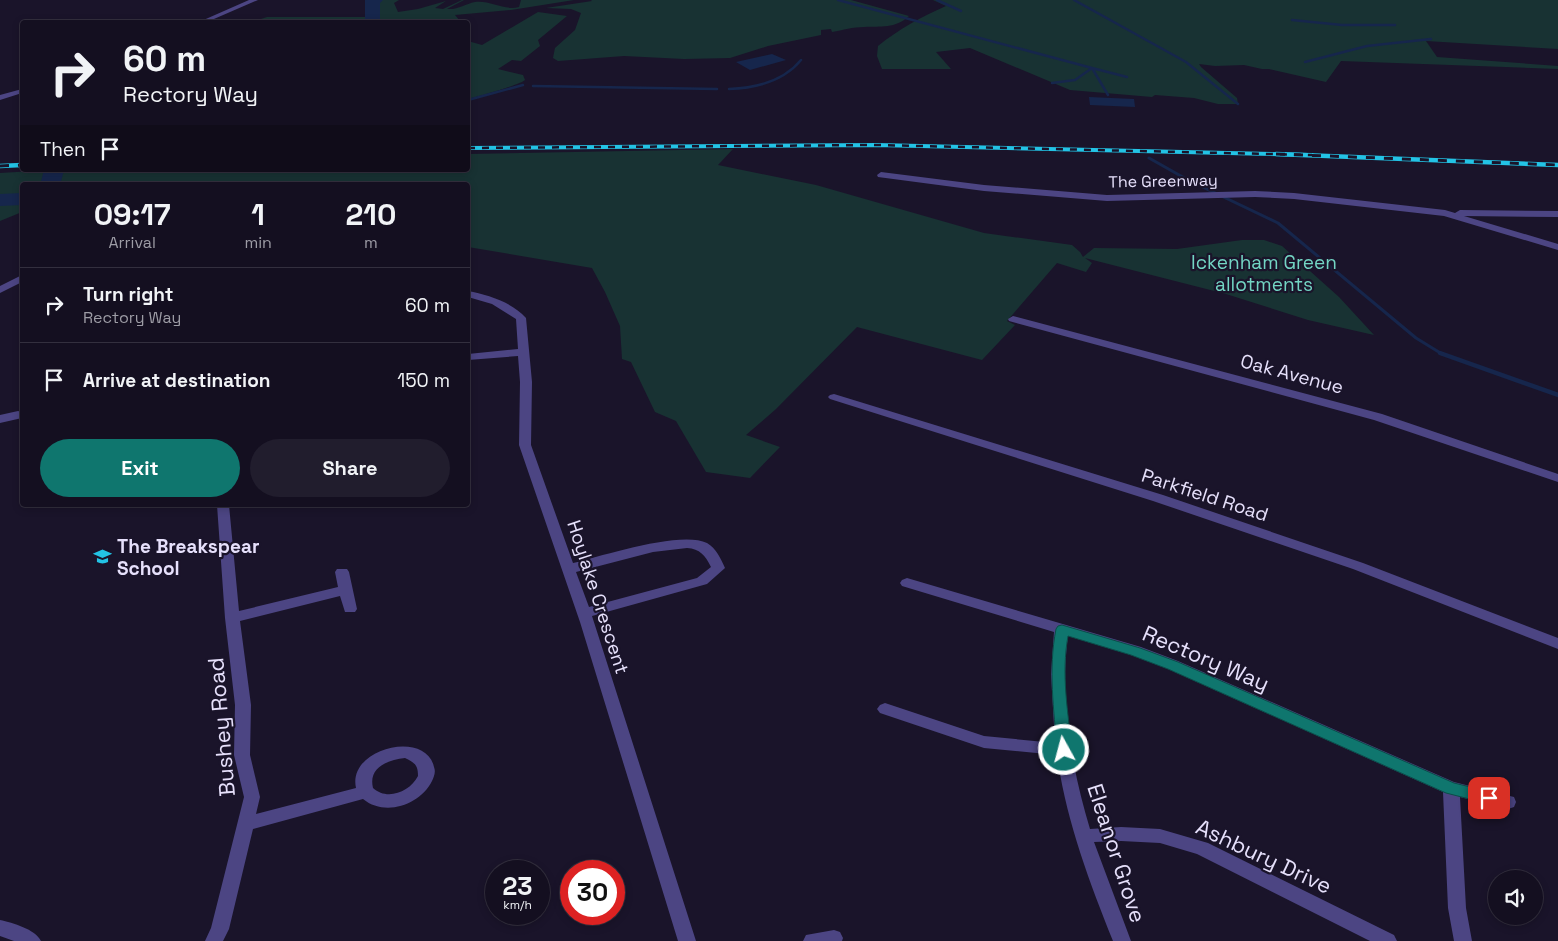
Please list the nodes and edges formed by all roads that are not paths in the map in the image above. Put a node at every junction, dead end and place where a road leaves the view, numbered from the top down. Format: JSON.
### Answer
{"nodes":[{"id":1,"x":255,"y":0,"type":"edge"},
{"id":2,"x":207,"y":20,"type":"edge"},
{"id":3,"x":20,"y":92,"type":"edge"},
{"id":4,"x":0,"y":98,"type":"edge"},
{"id":5,"x":882,"y":174,"type":"dead end"},
{"id":6,"x":1444,"y":213,"type":"junction"},
{"id":7,"x":1558,"y":214,"type":"edge"},
{"id":8,"x":1558,"y":247,"type":"edge"},
{"id":9,"x":20,"y":279,"type":"edge"},
{"id":10,"x":0,"y":290,"type":"edge"},
{"id":11,"x":470,"y":294,"type":"edge"},
{"id":12,"x":1013,"y":319,"type":"dead end"},
{"id":13,"x":523,"y":352,"type":"junction"},
{"id":14,"x":470,"y":357,"type":"edge"},
{"id":15,"x":834,"y":397,"type":"dead end"},
{"id":16,"x":18,"y":415,"type":"dead end"},
{"id":17,"x":0,"y":419,"type":"edge"},
{"id":18,"x":1558,"y":478,"type":"edge"},
{"id":19,"x":224,"y":507,"type":"edge"},
{"id":20,"x":569,"y":569,"type":"junction"},
{"id":21,"x":342,"y":572,"type":"dead end"},
{"id":22,"x":907,"y":583,"type":"dead end"},
{"id":23,"x":345,"y":590,"type":"junction"},
{"id":24,"x":350,"y":609,"type":"dead end"},
{"id":25,"x":584,"y":613,"type":"junction"},
{"id":26,"x":232,"y":618,"type":"junction"},
{"id":27,"x":1062,"y":629,"type":"junction"},
{"id":28,"x":1558,"y":644,"type":"edge"},
{"id":29,"x":885,"y":709,"type":"dead end"},
{"id":30,"x":1064,"y":750,"type":"junction"},
{"id":31,"x":1452,"y":788,"type":"junction"},
{"id":32,"x":365,"y":792,"type":"dead end"},
{"id":33,"x":1508,"y":802,"type":"dead end"},
{"id":34,"x":246,"y":824,"type":"junction"},
{"id":35,"x":1084,"y":836,"type":"junction"},
{"id":36,"x":0,"y":928,"type":"edge"},
{"id":37,"x":834,"y":938,"type":"dead end"},
{"id":38,"x":32,"y":941,"type":"edge"},
{"id":39,"x":214,"y":941,"type":"edge"},
{"id":40,"x":688,"y":941,"type":"edge"},
{"id":41,"x":812,"y":941,"type":"edge"},
{"id":42,"x":1122,"y":941,"type":"edge"},
{"id":43,"x":1388,"y":941,"type":"edge"},
{"id":44,"x":1463,"y":941,"type":"edge"}],
"edges":[{"from":1,"to":2,"type":"street"},
{"from":3,"to":4,"type":"street"},
{"from":5,"to":6,"type":"street","name":"The Greenway"},
{"from":6,"to":7,"type":"street","name":"The Greenway"},
{"from":6,"to":8,"type":"street","name":"The Greenway"},
{"from":9,"to":10,"type":"street"},
{"from":11,"to":13,"type":"street","name":"Hoylake Crescent"},
{"from":12,"to":18,"type":"street","name":"Oak Avenue"},
{"from":13,"to":14,"type":"street"},
{"from":13,"to":20,"type":"street","name":"Hoylake Crescent"},
{"from":15,"to":28,"type":"street","name":"Parkfield Road"},
{"from":16,"to":17,"type":"street"},
{"from":19,"to":26,"type":"street","name":"Bushey Road"},
{"from":20,"to":25,"type":"street","name":"Hoylake Crescent"},
{"from":20,"to":25,"type":"street"},
{"from":21,"to":23,"type":"street"},
{"from":22,"to":27,"type":"street","name":"Rectory Way"},
{"from":23,"to":24,"type":"street"},
{"from":23,"to":26,"type":"street"},
{"from":25,"to":40,"type":"street","name":"Hoylake Crescent"},
{"from":26,"to":34,"type":"street","name":"Bushey Road"},
{"from":27,"to":30,"type":"street","name":"Eleanor Grove"},
{"from":27,"to":31,"type":"street","name":"Rectory Way"},
{"from":29,"to":30,"type":"street"},
{"from":30,"to":35,"type":"street","name":"Eleanor Grove"},
{"from":31,"to":33,"type":"street","name":"Rectory Way"},
{"from":31,"to":44,"type":"street"},
{"from":32,"to":34,"type":"street"},
{"from":34,"to":39,"type":"street","name":"Bushey Road"},
{"from":35,"to":42,"type":"street","name":"Eleanor Grove"},
{"from":35,"to":43,"type":"street","name":"Ashbury Drive"},
{"from":36,"to":38,"type":"street"},
{"from":37,"to":41,"type":"street"}]}
